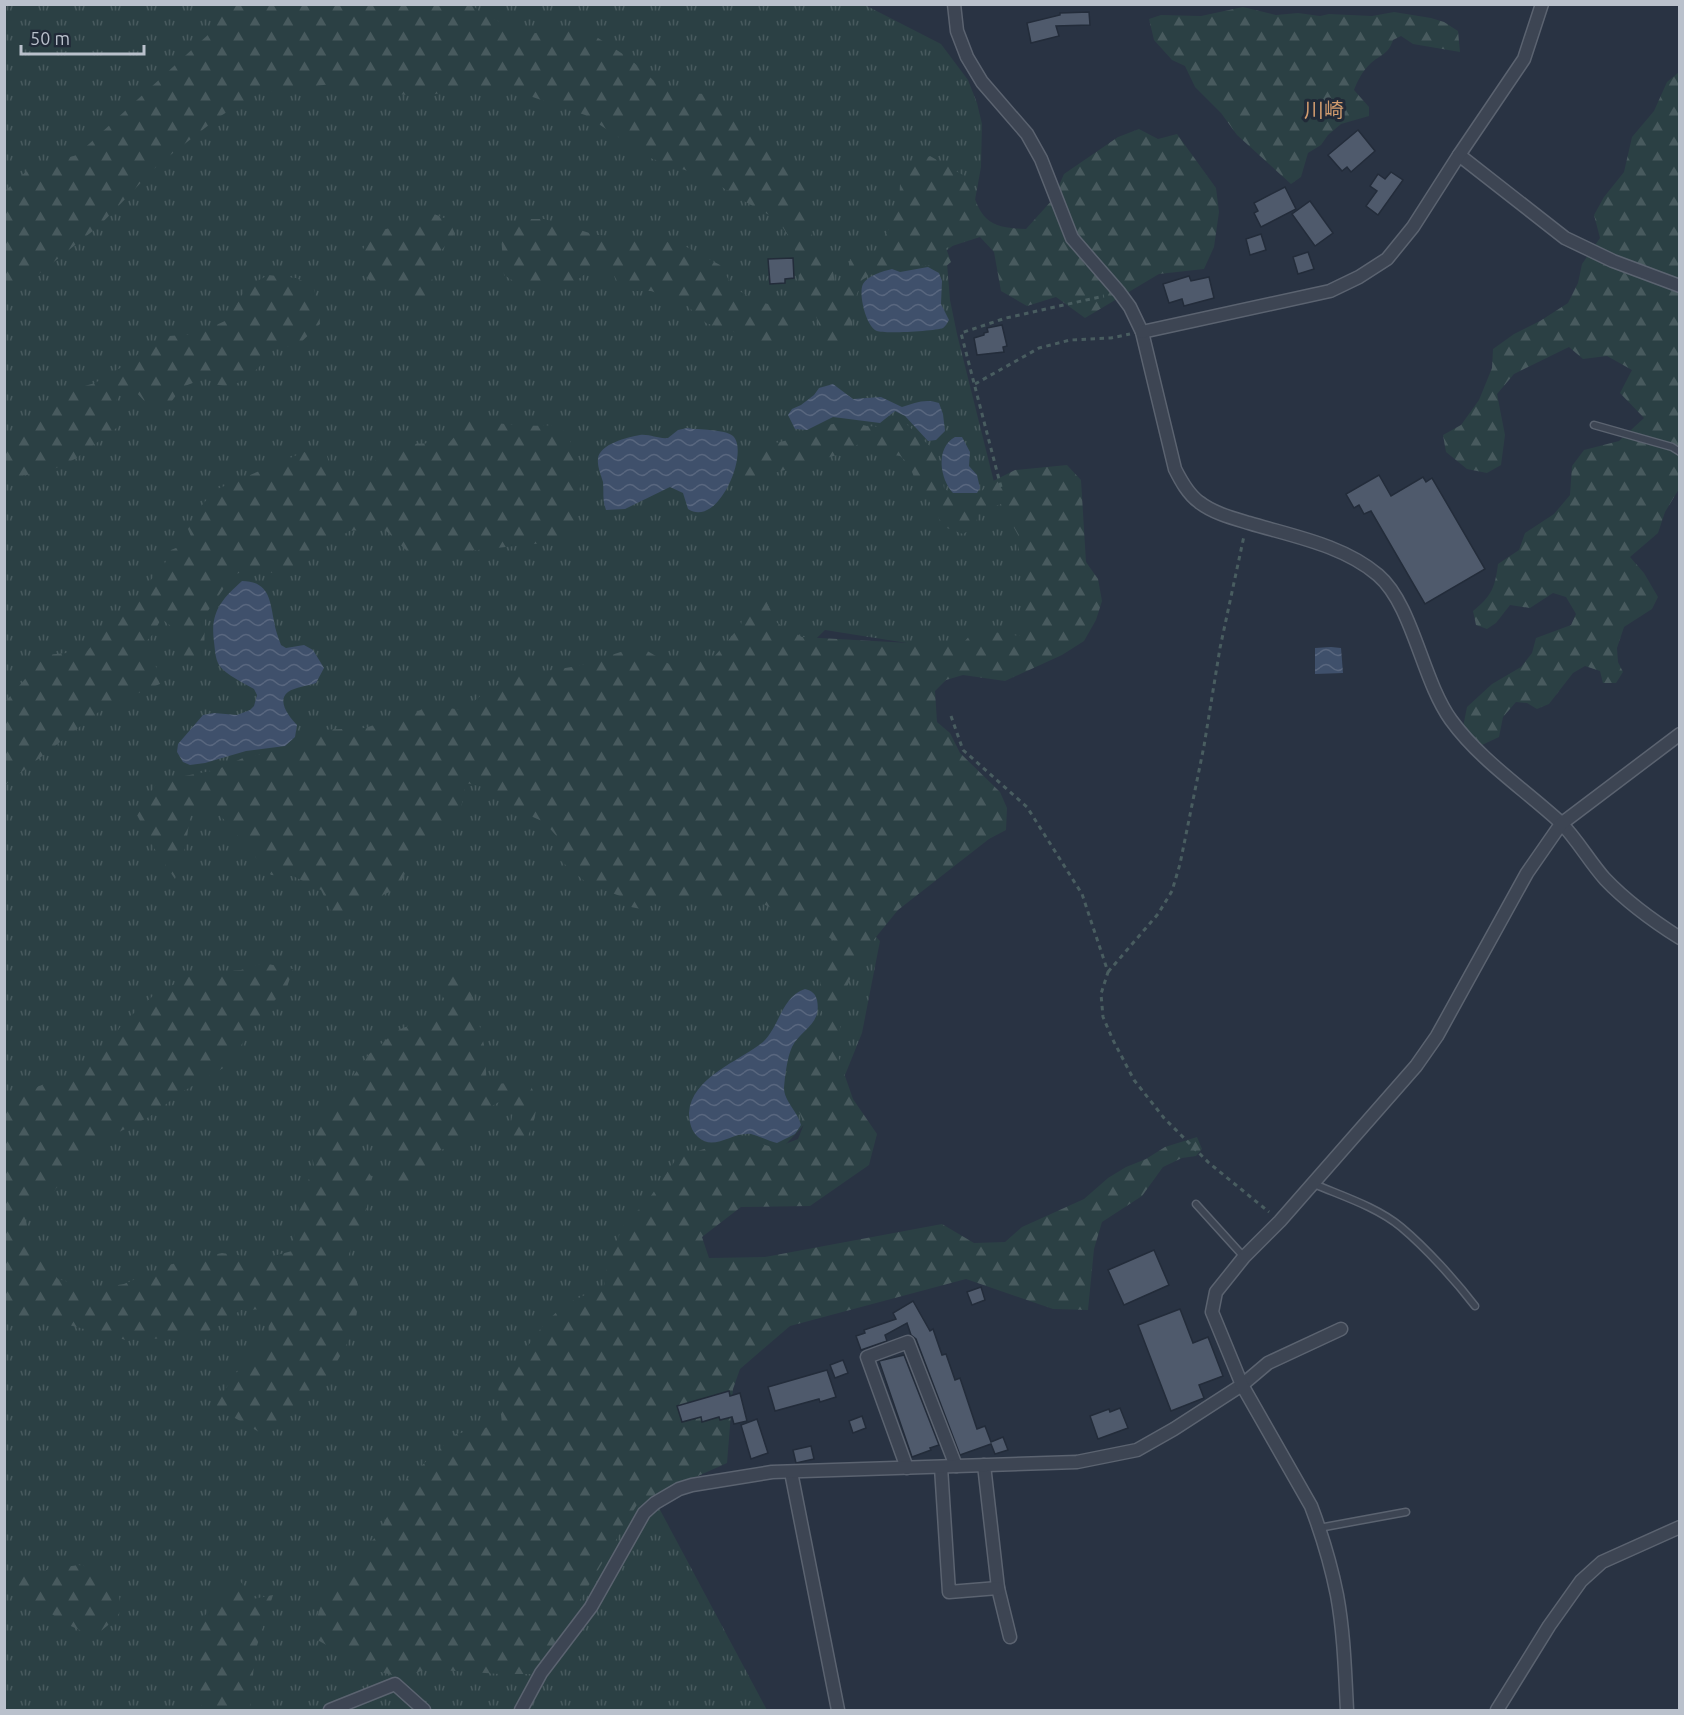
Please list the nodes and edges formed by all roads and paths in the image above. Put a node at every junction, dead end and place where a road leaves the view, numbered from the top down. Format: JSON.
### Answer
{"nodes":[{"id":1,"x":954,"y":4,"type":"edge"},
{"id":2,"x":1542,"y":4,"type":"edge"},
{"id":3,"x":1459,"y":155,"type":"junction"},
{"id":4,"x":1680,"y":286,"type":"edge"},
{"id":5,"x":1119,"y":292,"type":"junction"},
{"id":6,"x":1142,"y":332,"type":"junction"},
{"id":7,"x":975,"y":384,"type":"junction"},
{"id":8,"x":1594,"y":425,"type":"dead end"},
{"id":9,"x":1680,"y":452,"type":"edge"},
{"id":10,"x":1000,"y":487,"type":"dead end"},
{"id":11,"x":1246,"y":522,"type":"junction"},
{"id":12,"x":951,"y":716,"type":"dead end"},
{"id":13,"x":1680,"y":734,"type":"edge"},
{"id":14,"x":1561,"y":824,"type":"junction"},
{"id":15,"x":1680,"y":938,"type":"edge"},
{"id":16,"x":1108,"y":972,"type":"junction"},
{"id":17,"x":1313,"y":1183,"type":"junction"},
{"id":18,"x":1196,"y":1204,"type":"dead end"},
{"id":19,"x":1280,"y":1221,"type":"junction"},
{"id":20,"x":1244,"y":1257,"type":"junction"},
{"id":21,"x":1475,"y":1306,"type":"dead end"},
{"id":22,"x":1341,"y":1329,"type":"dead end"},
{"id":23,"x":1242,"y":1385,"type":"junction"},
{"id":24,"x":984,"y":1465,"type":"junction"},
{"id":25,"x":956,"y":1466,"type":"junction"},
{"id":26,"x":941,"y":1467,"type":"junction"},
{"id":27,"x":907,"y":1468,"type":"junction"},
{"id":28,"x":791,"y":1472,"type":"junction"},
{"id":29,"x":1406,"y":1512,"type":"dead end"},
{"id":30,"x":1680,"y":1527,"type":"edge"},
{"id":31,"x":1319,"y":1528,"type":"junction"},
{"id":32,"x":999,"y":1588,"type":"junction"},
{"id":33,"x":1010,"y":1637,"type":"dead end"},
{"id":34,"x":330,"y":1710,"type":"edge"},
{"id":35,"x":424,"y":1710,"type":"edge"},
{"id":36,"x":521,"y":1710,"type":"edge"},
{"id":37,"x":838,"y":1710,"type":"edge"},
{"id":38,"x":1347,"y":1710,"type":"edge"},
{"id":39,"x":1497,"y":1710,"type":"edge"}],
"edges":[{"from":1,"to":5,"type":"street"},
{"from":2,"to":3,"type":"street"},
{"from":3,"to":4,"type":"street"},
{"from":3,"to":6,"type":"street"},
{"from":5,"to":6,"type":"street"},
{"from":5,"to":7,"type":"path"},
{"from":6,"to":7,"type":"path"},
{"from":6,"to":11,"type":"street"},
{"from":7,"to":10,"type":"path"},
{"from":8,"to":9,"type":"lane"},
{"from":11,"to":14,"type":"street"},
{"from":11,"to":16,"type":"path"},
{"from":12,"to":16,"type":"path"},
{"from":13,"to":14,"type":"street"},
{"from":14,"to":15,"type":"street"},
{"from":14,"to":17,"type":"street"},
{"from":16,"to":19,"type":"path"},
{"from":17,"to":19,"type":"street"},
{"from":17,"to":21,"type":"lane"},
{"from":18,"to":20,"type":"lane"},
{"from":19,"to":20,"type":"street"},
{"from":20,"to":23,"type":"street"},
{"from":22,"to":23,"type":"street"},
{"from":23,"to":24,"type":"street"},
{"from":23,"to":31,"type":"street"},
{"from":24,"to":25,"type":"street"},
{"from":24,"to":32,"type":"street"},
{"from":25,"to":26,"type":"street"},
{"from":25,"to":27,"type":"street"},
{"from":26,"to":27,"type":"street"},
{"from":26,"to":32,"type":"street"},
{"from":27,"to":28,"type":"street"},
{"from":28,"to":36,"type":"street"},
{"from":28,"to":37,"type":"street"},
{"from":29,"to":31,"type":"lane"},
{"from":30,"to":39,"type":"street"},
{"from":31,"to":38,"type":"street"},
{"from":32,"to":33,"type":"street"},
{"from":34,"to":35,"type":"street"}]}
